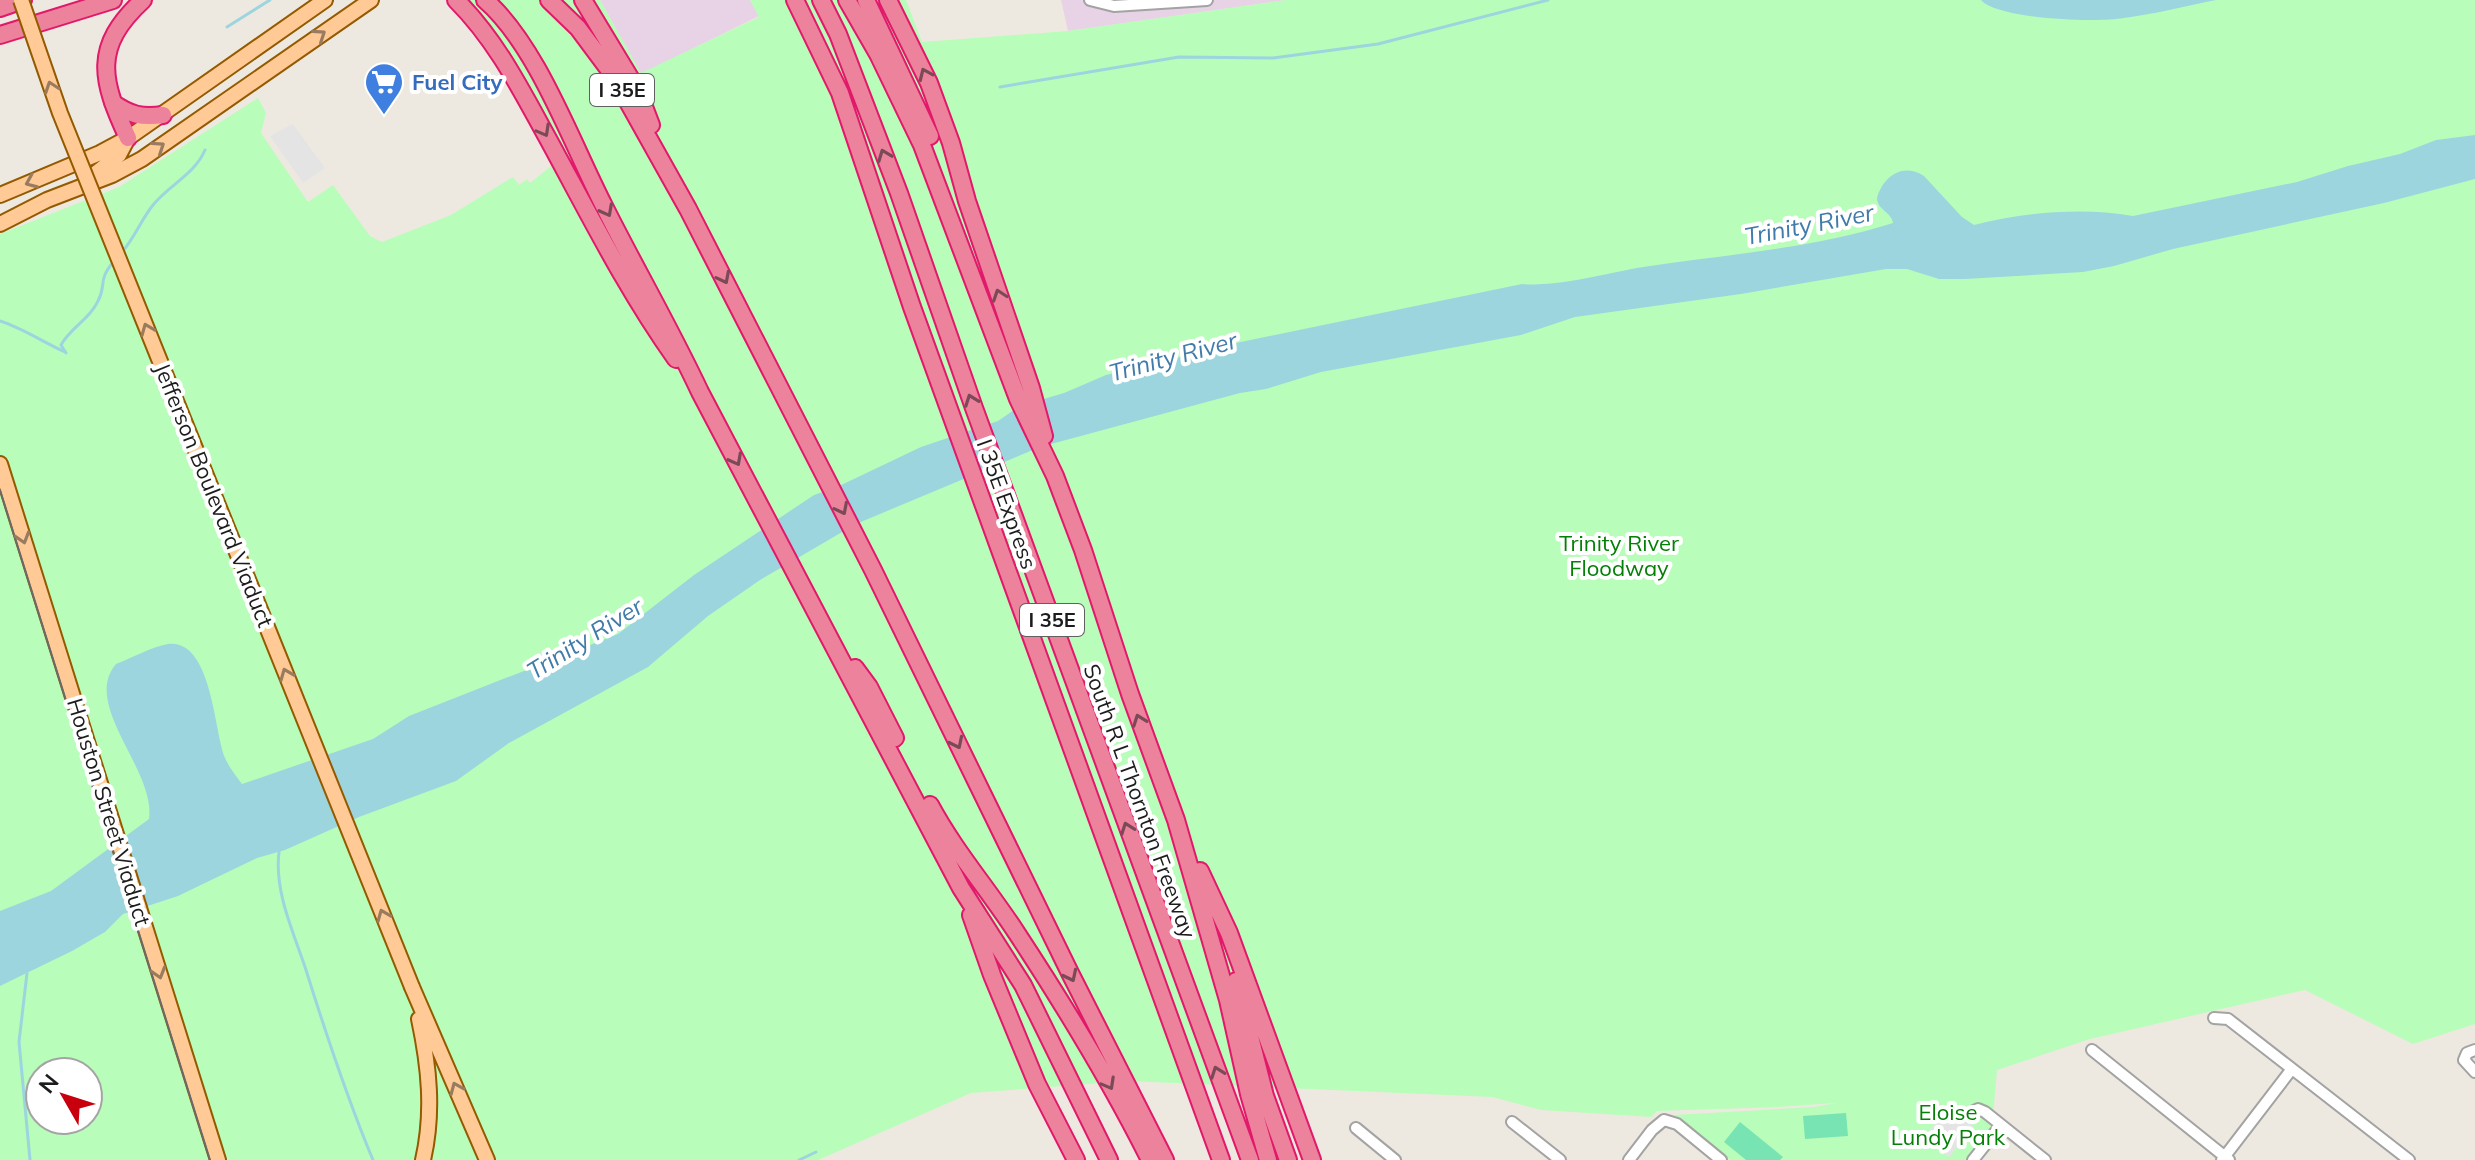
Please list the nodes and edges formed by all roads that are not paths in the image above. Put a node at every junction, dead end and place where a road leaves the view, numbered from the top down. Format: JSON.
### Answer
{"nodes":[{"id":1,"x":22,"y":0,"type":"edge"},
{"id":2,"x":113,"y":0,"type":"edge"},
{"id":3,"x":143,"y":0,"type":"edge"},
{"id":4,"x":325,"y":0,"type":"edge"},
{"id":5,"x":371,"y":0,"type":"edge"},
{"id":6,"x":458,"y":0,"type":"edge"},
{"id":7,"x":485,"y":0,"type":"edge"},
{"id":8,"x":549,"y":0,"type":"edge"},
{"id":9,"x":583,"y":0,"type":"edge"},
{"id":10,"x":795,"y":0,"type":"edge"},
{"id":11,"x":821,"y":0,"type":"edge"},
{"id":12,"x":847,"y":0,"type":"edge"},
{"id":13,"x":866,"y":0,"type":"edge"},
{"id":14,"x":888,"y":0,"type":"edge"},
{"id":15,"x":1090,"y":0,"type":"edge"},
{"id":16,"x":1207,"y":0,"type":"edge"},
{"id":17,"x":0,"y":8,"type":"edge"},
{"id":18,"x":0,"y":35,"type":"edge"},
{"id":19,"x":884,"y":51,"type":"junction"},
{"id":20,"x":535,"y":66,"type":"junction"},
{"id":21,"x":111,"y":101,"type":"junction"},
{"id":22,"x":163,"y":115,"type":"junction"},
{"id":23,"x":128,"y":138,"type":"junction"},
{"id":24,"x":672,"y":179,"type":"junction"},
{"id":25,"x":64,"y":192,"type":"junction"},
{"id":26,"x":0,"y":195,"type":"edge"},
{"id":27,"x":0,"y":224,"type":"edge"},
{"id":28,"x":700,"y":392,"type":"junction"},
{"id":29,"x":0,"y":464,"type":"edge"},
{"id":30,"x":1055,"y":476,"type":"junction"},
{"id":31,"x":821,"y":621,"type":"junction"},
{"id":32,"x":1176,"y":820,"type":"junction"},
{"id":33,"x":961,"y":888,"type":"junction"},
{"id":34,"x":1209,"y":889,"type":"junction"},
{"id":35,"x":412,"y":987,"type":"junction"},
{"id":36,"x":2214,"y":1018,"type":"dead end"},
{"id":37,"x":2092,"y":1050,"type":"dead end"},
{"id":38,"x":2475,"y":1050,"type":"edge"},
{"id":39,"x":2291,"y":1070,"type":"junction"},
{"id":40,"x":2475,"y":1072,"type":"edge"},
{"id":41,"x":1963,"y":1116,"type":"dead end"},
{"id":42,"x":1512,"y":1122,"type":"dead end"},
{"id":43,"x":2001,"y":1125,"type":"junction"},
{"id":44,"x":1356,"y":1128,"type":"dead end"},
{"id":45,"x":1106,"y":1154,"type":"edge"},
{"id":46,"x":1155,"y":1155,"type":"edge"},
{"id":47,"x":1310,"y":1157,"type":"edge"},
{"id":48,"x":2225,"y":1159,"type":"edge"},
{"id":49,"x":218,"y":1160,"type":"edge"},
{"id":50,"x":423,"y":1160,"type":"edge"},
{"id":51,"x":490,"y":1160,"type":"edge"},
{"id":52,"x":1076,"y":1160,"type":"edge"},
{"id":53,"x":1221,"y":1160,"type":"edge"},
{"id":54,"x":1250,"y":1160,"type":"edge"},
{"id":55,"x":1268,"y":1160,"type":"edge"},
{"id":56,"x":1288,"y":1160,"type":"edge"},
{"id":57,"x":1395,"y":1160,"type":"edge"},
{"id":58,"x":1560,"y":1160,"type":"edge"},
{"id":59,"x":1629,"y":1160,"type":"edge"},
{"id":60,"x":1721,"y":1160,"type":"edge"},
{"id":61,"x":1973,"y":1160,"type":"edge"},
{"id":62,"x":2045,"y":1160,"type":"edge"},
{"id":63,"x":2409,"y":1160,"type":"edge"}],
"edges":[{"from":1,"to":17,"type":"highway"},
{"from":35,"to":1,"type":"main road","name":"Jefferson Boulevard Viaduct","one_way":true,"bridge":true},
{"from":2,"to":18,"type":"highway"},
{"from":3,"to":21,"type":"highway"},
{"from":4,"to":22,"type":"main road"},
{"from":25,"to":5,"type":"main road","one_way":true},
{"from":6,"to":20,"type":"highway"},
{"from":6,"to":28,"type":"highway","one_way":true},
{"from":7,"to":20,"type":"highway"},
{"from":8,"to":24,"type":"highway","number":"I 35E"},
{"from":9,"to":24,"type":"highway"},
{"from":10,"to":53,"type":"highway","name":"I 35E Express"},
{"from":54,"to":11,"type":"highway","name":"South R L Thornton Freeway","number":"I 35E","one_way":true},
{"from":12,"to":19,"type":"highway"},
{"from":13,"to":19,"type":"highway"},
{"from":30,"to":14,"type":"highway","one_way":true},
{"from":15,"to":16,"type":"street"},
{"from":19,"to":30,"type":"highway"},
{"from":20,"to":28,"type":"highway","one_way":true},
{"from":21,"to":22,"type":"highway"},
{"from":21,"to":23,"type":"highway"},
{"from":22,"to":23,"type":"main road"},
{"from":23,"to":25,"type":"main road"},
{"from":23,"to":26,"type":"main road","one_way":true},
{"from":24,"to":46,"type":"highway","number":"I 35E","one_way":true},
{"from":25,"to":27,"type":"main road"},
{"from":28,"to":31,"type":"highway","one_way":true},
{"from":29,"to":49,"type":"main road","name":"Houston Street Viaduct","one_way":true},
{"from":32,"to":30,"type":"highway","one_way":true},
{"from":31,"to":33,"type":"highway"},
{"from":31,"to":46,"type":"highway","one_way":true},
{"from":32,"to":34,"type":"highway"},
{"from":32,"to":55,"type":"highway"},
{"from":33,"to":45,"type":"highway"},
{"from":33,"to":52,"type":"highway"},
{"from":34,"to":47,"type":"highway"},
{"from":34,"to":56,"type":"highway"},
{"from":35,"to":50,"type":"main road"},
{"from":51,"to":35,"type":"main road","one_way":true},
{"from":36,"to":39,"type":"street"},
{"from":37,"to":48,"type":"street"},
{"from":38,"to":40,"type":"street"},
{"from":39,"to":48,"type":"street"},
{"from":39,"to":63,"type":"street"},
{"from":41,"to":43,"type":"street"},
{"from":42,"to":58,"type":"street"},
{"from":43,"to":61,"type":"street"},
{"from":43,"to":62,"type":"street"},
{"from":44,"to":57,"type":"street"},
{"from":59,"to":60,"type":"street"}]}
